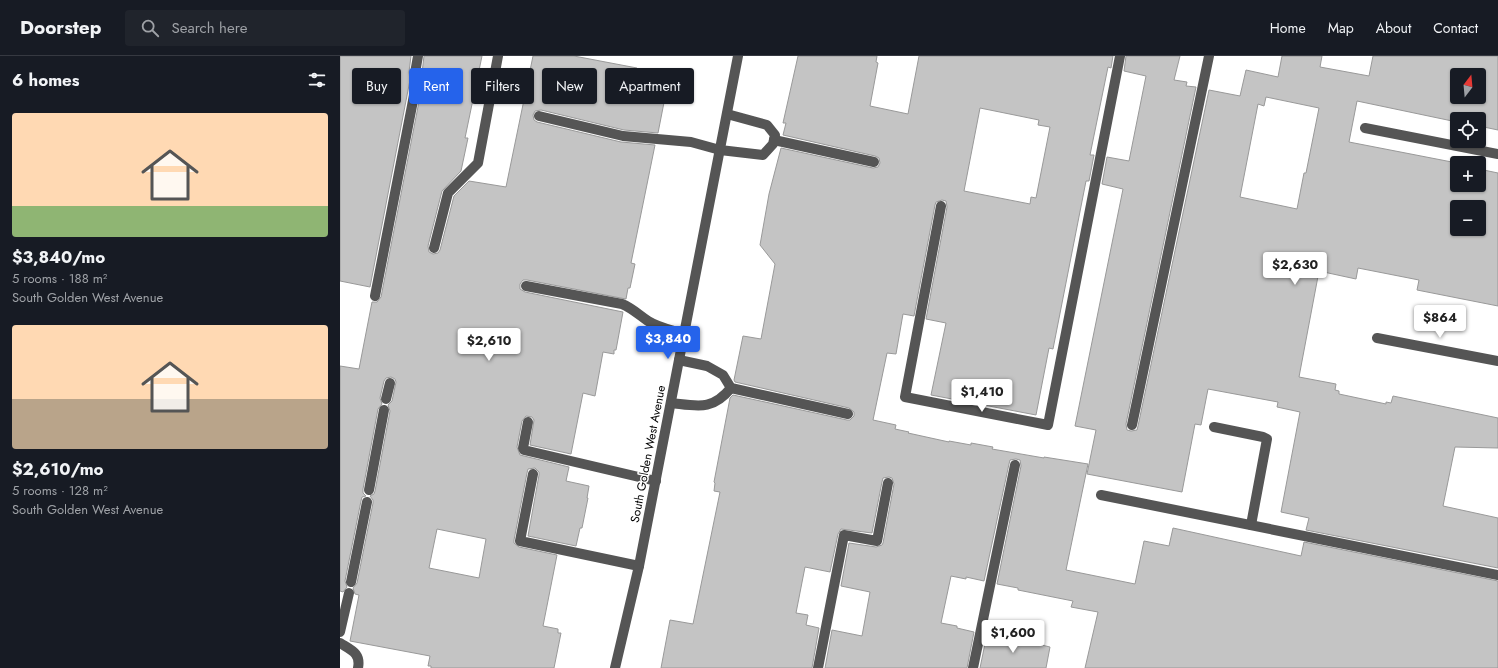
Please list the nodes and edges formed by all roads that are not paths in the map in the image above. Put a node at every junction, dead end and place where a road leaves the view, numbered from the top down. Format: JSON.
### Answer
{"nodes":[{"id":1,"x":418,"y":56,"type":"edge"},
{"id":2,"x":498,"y":56,"type":"edge"},
{"id":3,"x":738,"y":56,"type":"edge"},
{"id":4,"x":1120,"y":56,"type":"edge"},
{"id":5,"x":1210,"y":56,"type":"edge"},
{"id":6,"x":727,"y":114,"type":"junction"},
{"id":7,"x":538,"y":116,"type":"dead end"},
{"id":8,"x":1365,"y":128,"type":"dead end"},
{"id":9,"x":774,"y":140,"type":"junction"},
{"id":10,"x":720,"y":150,"type":"junction"},
{"id":11,"x":1498,"y":154,"type":"edge"},
{"id":12,"x":874,"y":162,"type":"dead end"},
{"id":13,"x":941,"y":206,"type":"dead end"},
{"id":14,"x":434,"y":248,"type":"dead end"},
{"id":15,"x":526,"y":286,"type":"dead end"},
{"id":16,"x":375,"y":296,"type":"dead end"},
{"id":17,"x":684,"y":334,"type":"junction"},
{"id":18,"x":1377,"y":338,"type":"dead end"},
{"id":19,"x":679,"y":360,"type":"junction"},
{"id":20,"x":1498,"y":361,"type":"edge"},
{"id":21,"x":390,"y":383,"type":"dead end"},
{"id":22,"x":731,"y":388,"type":"junction"},
{"id":23,"x":671,"y":403,"type":"junction"},
{"id":24,"x":848,"y":414,"type":"dead end"},
{"id":25,"x":528,"y":422,"type":"dead end"},
{"id":26,"x":1132,"y":425,"type":"dead end"},
{"id":27,"x":1214,"y":427,"type":"dead end"},
{"id":28,"x":1015,"y":465,"type":"dead end"},
{"id":29,"x":533,"y":474,"type":"dead end"},
{"id":30,"x":656,"y":481,"type":"junction"},
{"id":31,"x":888,"y":483,"type":"dead end"},
{"id":32,"x":369,"y":490,"type":"dead end"},
{"id":33,"x":1101,"y":494,"type":"dead end"},
{"id":34,"x":367,"y":502,"type":"dead end"},
{"id":35,"x":1251,"y":525,"type":"junction"},
{"id":36,"x":639,"y":566,"type":"junction"},
{"id":37,"x":1498,"y":575,"type":"edge"},
{"id":38,"x":351,"y":582,"type":"dead end"},
{"id":39,"x":349,"y":593,"type":"dead end"},
{"id":40,"x":340,"y":632,"type":"edge"},
{"id":41,"x":340,"y":643,"type":"edge"},
{"id":42,"x":358,"y":668,"type":"edge"},
{"id":43,"x":615,"y":668,"type":"edge"},
{"id":44,"x":818,"y":668,"type":"edge"},
{"id":45,"x":973,"y":668,"type":"edge"}],
"edges":[{"from":1,"to":16,"type":"street"},
{"from":2,"to":14,"type":"street"},
{"from":3,"to":6,"type":"street","name":"South Golden West Avenue"},
{"from":4,"to":13,"type":"street"},
{"from":5,"to":26,"type":"street"},
{"from":6,"to":9,"type":"street"},
{"from":6,"to":10,"type":"street","name":"South Golden West Avenue"},
{"from":7,"to":10,"type":"street"},
{"from":8,"to":11,"type":"street"},
{"from":9,"to":10,"type":"street"},
{"from":9,"to":12,"type":"street"},
{"from":10,"to":17,"type":"street","name":"South Golden West Avenue"},
{"from":15,"to":17,"type":"street"},
{"from":17,"to":19,"type":"street","name":"South Golden West Avenue"},
{"from":18,"to":20,"type":"street"},
{"from":19,"to":22,"type":"street"},
{"from":19,"to":23,"type":"street","name":"South Golden West Avenue"},
{"from":21,"to":32,"type":"street"},
{"from":22,"to":23,"type":"street"},
{"from":22,"to":24,"type":"street"},
{"from":23,"to":30,"type":"street","name":"South Golden West Avenue"},
{"from":25,"to":30,"type":"street"},
{"from":27,"to":35,"type":"street"},
{"from":28,"to":45,"type":"street"},
{"from":29,"to":36,"type":"street"},
{"from":30,"to":36,"type":"street","name":"South Golden West Avenue"},
{"from":31,"to":44,"type":"street"},
{"from":33,"to":35,"type":"street"},
{"from":34,"to":38,"type":"street"},
{"from":35,"to":37,"type":"street"},
{"from":36,"to":43,"type":"street","name":"South Golden West Avenue"},
{"from":39,"to":40,"type":"street"},
{"from":41,"to":42,"type":"street"}]}
